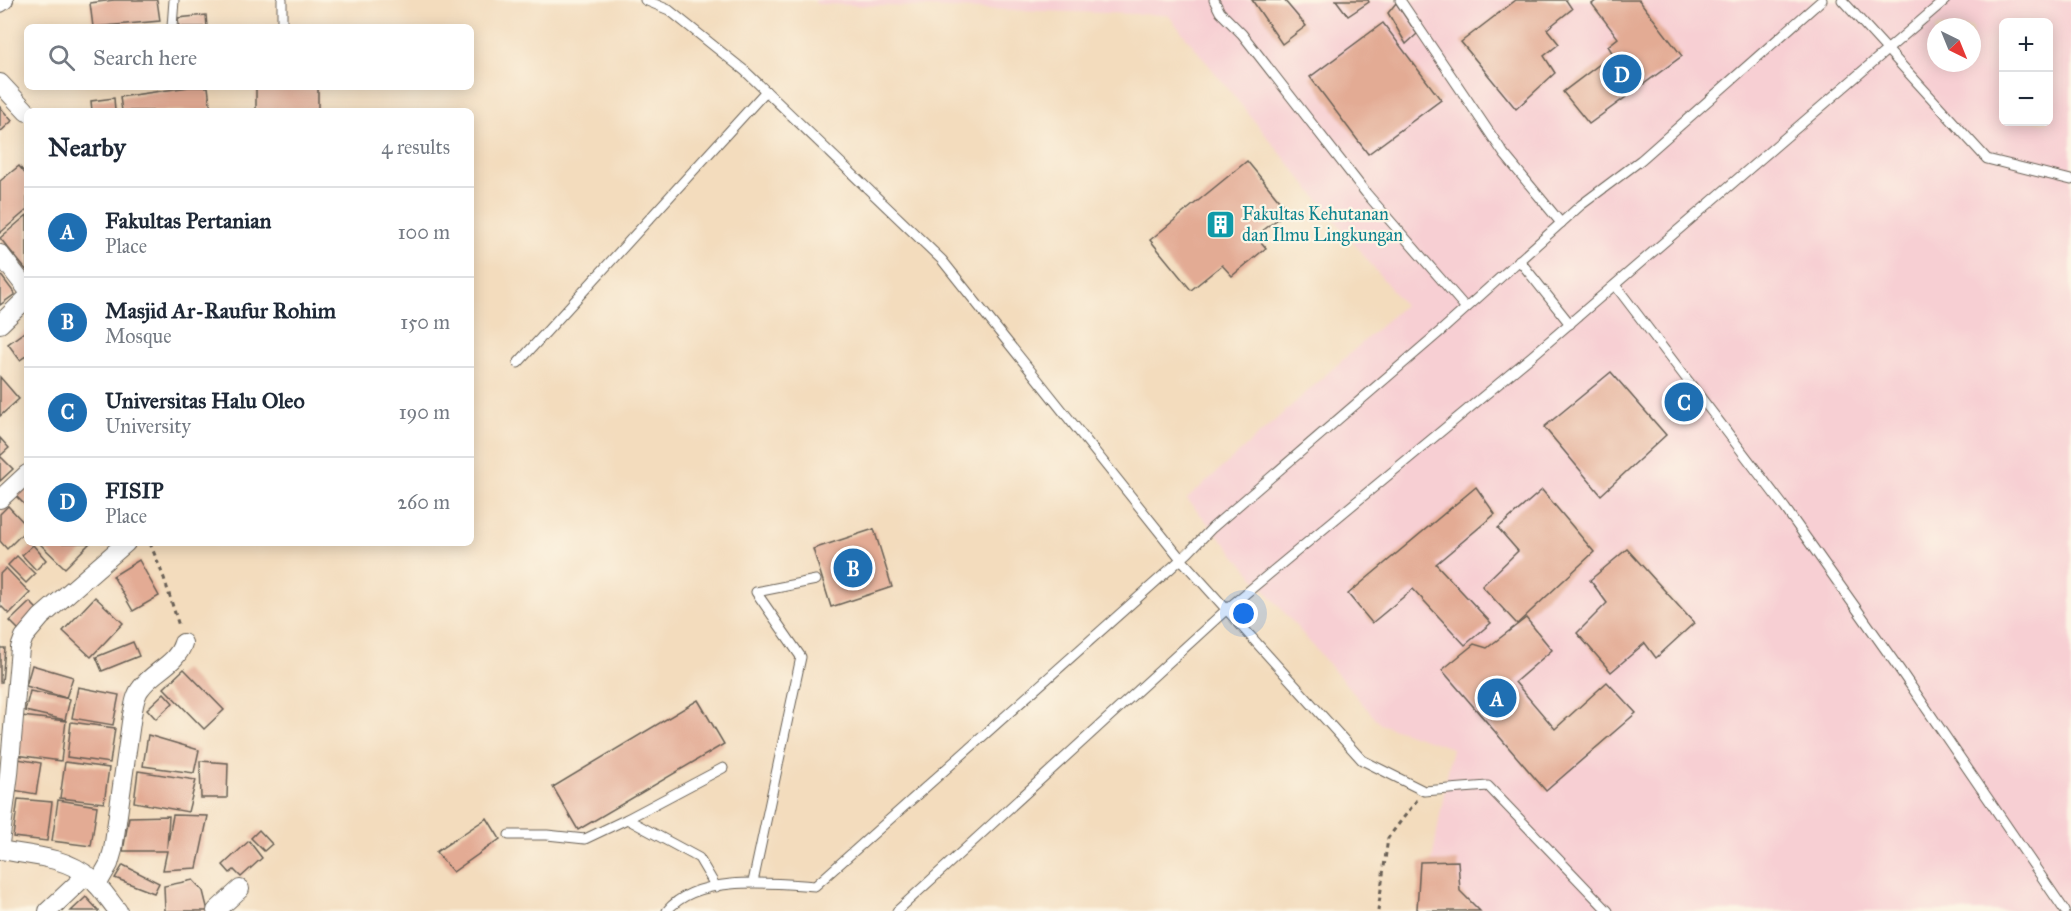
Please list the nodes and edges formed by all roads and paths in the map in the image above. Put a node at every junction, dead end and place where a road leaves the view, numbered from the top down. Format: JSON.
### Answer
{"nodes":[{"id":1,"x":4,"y":0,"type":"edge"},
{"id":2,"x":174,"y":0,"type":"edge"},
{"id":3,"x":282,"y":0,"type":"edge"},
{"id":4,"x":645,"y":0,"type":"edge"},
{"id":5,"x":1214,"y":0,"type":"edge"},
{"id":6,"x":1400,"y":0,"type":"edge"},
{"id":7,"x":1822,"y":0,"type":"edge"},
{"id":8,"x":1842,"y":0,"type":"edge"},
{"id":9,"x":1945,"y":0,"type":"edge"},
{"id":10,"x":0,"y":3,"type":"edge"},
{"id":11,"x":172,"y":24,"type":"edge"},
{"id":12,"x":282,"y":24,"type":"edge"},
{"id":13,"x":1887,"y":50,"type":"junction"},
{"id":14,"x":0,"y":83,"type":"edge"},
{"id":15,"x":766,"y":91,"type":"junction"},
{"id":16,"x":24,"y":109,"type":"edge"},
{"id":17,"x":2071,"y":180,"type":"edge"},
{"id":18,"x":1561,"y":223,"type":"junction"},
{"id":19,"x":0,"y":254,"type":"edge"},
{"id":20,"x":1519,"y":260,"type":"junction"},
{"id":21,"x":24,"y":285,"type":"edge"},
{"id":22,"x":1615,"y":285,"type":"junction"},
{"id":23,"x":24,"y":301,"type":"edge"},
{"id":24,"x":1466,"y":308,"type":"junction"},
{"id":25,"x":0,"y":324,"type":"edge"},
{"id":26,"x":1570,"y":324,"type":"junction"},
{"id":27,"x":518,"y":363,"type":"dead end"},
{"id":28,"x":24,"y":477,"type":"edge"},
{"id":29,"x":0,"y":499,"type":"edge"},
{"id":30,"x":123,"y":546,"type":"edge"},
{"id":31,"x":151,"y":546,"type":"edge"},
{"id":32,"x":1181,"y":559,"type":"junction"},
{"id":33,"x":816,"y":580,"type":"dead end"},
{"id":34,"x":1227,"y":609,"type":"junction"},
{"id":35,"x":183,"y":643,"type":"joint"},
{"id":36,"x":723,"y":768,"type":"dead end"},
{"id":37,"x":1424,"y":791,"type":"junction"},
{"id":38,"x":627,"y":819,"type":"junction"},
{"id":39,"x":509,"y":836,"type":"dead end"},
{"id":40,"x":0,"y":843,"type":"edge"},
{"id":41,"x":0,"y":850,"type":"edge"},
{"id":42,"x":93,"y":881,"type":"junction"},
{"id":43,"x":753,"y":882,"type":"junction"},
{"id":44,"x":716,"y":887,"type":"junction"},
{"id":45,"x":240,"y":889,"type":"dead end"},
{"id":46,"x":48,"y":911,"type":"edge"},
{"id":47,"x":118,"y":911,"type":"edge"},
{"id":48,"x":216,"y":911,"type":"edge"},
{"id":49,"x":667,"y":911,"type":"edge"},
{"id":50,"x":897,"y":911,"type":"edge"},
{"id":51,"x":1378,"y":911,"type":"edge"},
{"id":52,"x":1608,"y":911,"type":"edge"},
{"id":53,"x":2065,"y":911,"type":"edge"}],
"edges":[{"from":1,"to":10,"type":"street"},
{"from":2,"to":11,"type":"lane"},
{"from":3,"to":12,"type":"lane"},
{"from":4,"to":15,"type":"lane"},
{"from":5,"to":24,"type":"lane"},
{"from":6,"to":18,"type":"lane"},
{"from":7,"to":18,"type":"lane"},
{"from":8,"to":13,"type":"lane"},
{"from":9,"to":13,"type":"lane"},
{"from":13,"to":17,"type":"lane"},
{"from":13,"to":22,"type":"lane"},
{"from":14,"to":16,"type":"street"},
{"from":15,"to":27,"type":"lane"},
{"from":15,"to":32,"type":"lane"},
{"from":18,"to":20,"type":"lane"},
{"from":19,"to":21,"type":"street"},
{"from":20,"to":24,"type":"lane"},
{"from":20,"to":26,"type":"lane"},
{"from":22,"to":26,"type":"lane"},
{"from":22,"to":53,"type":"lane"},
{"from":23,"to":25,"type":"street"},
{"from":24,"to":32,"type":"lane"},
{"from":26,"to":34,"type":"lane"},
{"from":28,"to":29,"type":"street"},
{"from":30,"to":40,"type":"street"},
{"from":31,"to":35,"type":"path"},
{"from":32,"to":34,"type":"lane"},
{"from":32,"to":43,"type":"lane"},
{"from":33,"to":43,"type":"lane"},
{"from":34,"to":37,"type":"lane"},
{"from":34,"to":50,"type":"lane"},
{"from":35,"to":42,"type":"street"},
{"from":36,"to":38,"type":"lane"},
{"from":37,"to":51,"type":"path"},
{"from":37,"to":52,"type":"lane"},
{"from":38,"to":39,"type":"lane"},
{"from":38,"to":44,"type":"lane"},
{"from":41,"to":42,"type":"street"},
{"from":42,"to":46,"type":"street"},
{"from":42,"to":47,"type":"street"},
{"from":43,"to":44,"type":"lane"},
{"from":44,"to":49,"type":"lane"},
{"from":45,"to":48,"type":"street"}]}
